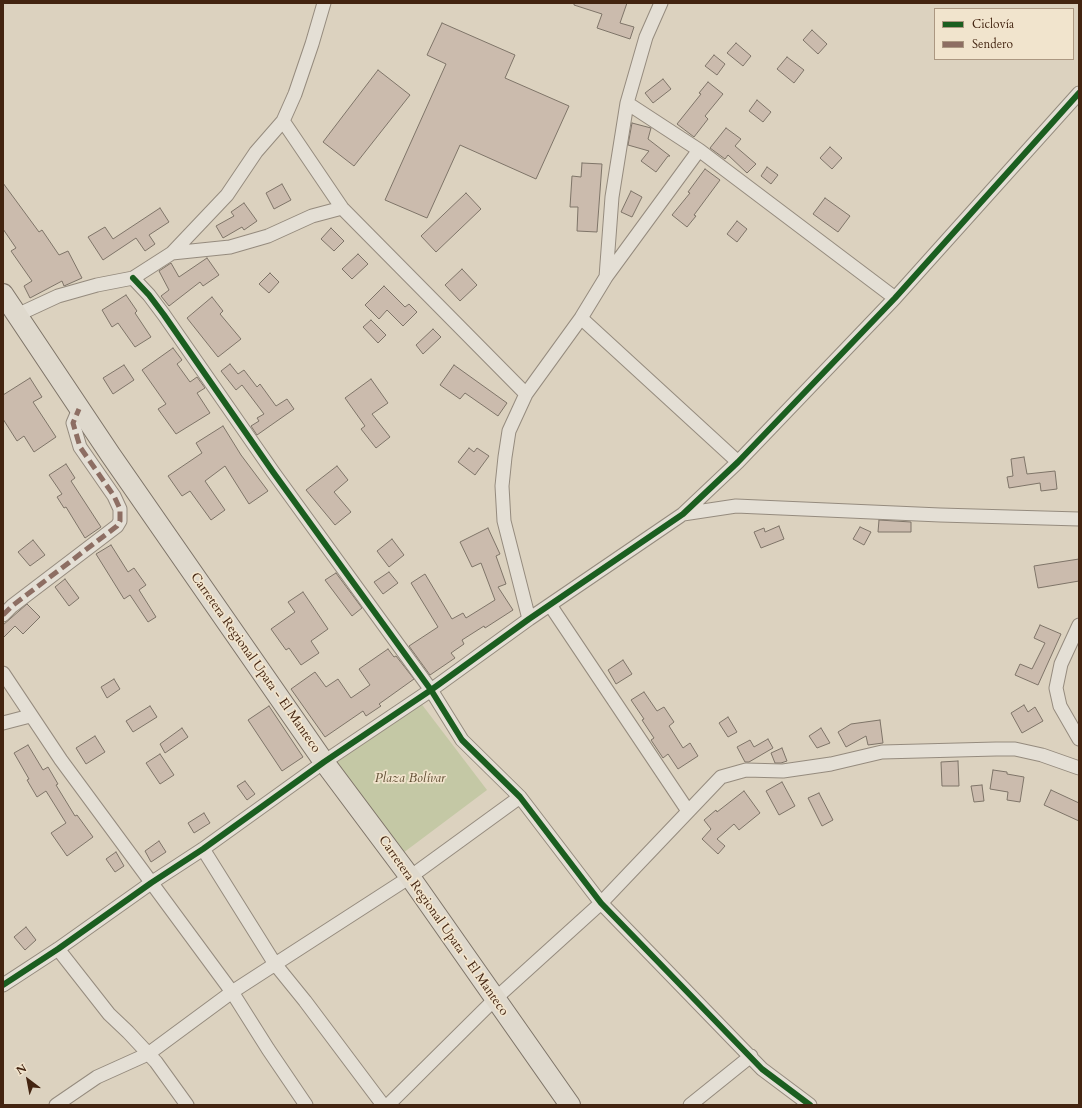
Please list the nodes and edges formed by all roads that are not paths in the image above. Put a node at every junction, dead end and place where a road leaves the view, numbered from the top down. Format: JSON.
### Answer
{"nodes":[{"id":1,"x":324,"y":3,"type":"edge"},
{"id":2,"x":661,"y":5,"type":"edge"},
{"id":3,"x":1079,"y":93,"type":"edge"},
{"id":4,"x":627,"y":103,"type":"junction"},
{"id":5,"x":283,"y":121,"type":"junction"},
{"id":6,"x":699,"y":150,"type":"junction"},
{"id":7,"x":342,"y":208,"type":"junction"},
{"id":8,"x":172,"y":253,"type":"junction"},
{"id":9,"x":606,"y":277,"type":"junction"},
{"id":10,"x":133,"y":278,"type":"junction"},
{"id":11,"x":3,"y":294,"type":"edge"},
{"id":12,"x":895,"y":298,"type":"junction"},
{"id":13,"x":17,"y":315,"type":"junction"},
{"id":14,"x":581,"y":318,"type":"junction"},
{"id":15,"x":526,"y":394,"type":"junction"},
{"id":16,"x":79,"y":409,"type":"junction"},
{"id":17,"x":738,"y":462,"type":"junction"},
{"id":18,"x":683,"y":514,"type":"junction"},
{"id":19,"x":1079,"y":519,"type":"edge"},
{"id":20,"x":550,"y":605,"type":"junction"},
{"id":21,"x":3,"y":615,"type":"edge"},
{"id":22,"x":529,"y":619,"type":"junction"},
{"id":23,"x":1079,"y":625,"type":"edge"},
{"id":24,"x":3,"y":673,"type":"edge"},
{"id":25,"x":430,"y":690,"type":"junction"},
{"id":26,"x":30,"y":716,"type":"junction"},
{"id":27,"x":3,"y":722,"type":"edge"},
{"id":28,"x":1079,"y":740,"type":"edge"},
{"id":29,"x":324,"y":762,"type":"junction"},
{"id":30,"x":1079,"y":768,"type":"edge"},
{"id":31,"x":520,"y":797,"type":"junction"},
{"id":32,"x":688,"y":811,"type":"junction"},
{"id":33,"x":203,"y":849,"type":"junction"},
{"id":34,"x":410,"y":877,"type":"junction"},
{"id":35,"x":151,"y":883,"type":"junction"},
{"id":36,"x":601,"y":903,"type":"junction"},
{"id":37,"x":58,"y":949,"type":"junction"},
{"id":38,"x":275,"y":964,"type":"junction"},
{"id":39,"x":3,"y":985,"type":"edge"},
{"id":40,"x":232,"y":992,"type":"junction"},
{"id":41,"x":496,"y":999,"type":"junction"},
{"id":42,"x":148,"y":1054,"type":"junction"},
{"id":43,"x":751,"y":1056,"type":"junction"},
{"id":44,"x":56,"y":1105,"type":"edge"},
{"id":45,"x":188,"y":1105,"type":"edge"},
{"id":46,"x":306,"y":1105,"type":"edge"},
{"id":47,"x":383,"y":1105,"type":"edge"},
{"id":48,"x":388,"y":1105,"type":"edge"},
{"id":49,"x":570,"y":1105,"type":"edge"},
{"id":50,"x":690,"y":1105,"type":"edge"},
{"id":51,"x":810,"y":1105,"type":"edge"}],
"edges":[{"from":1,"to":5,"type":"street"},
{"from":2,"to":4,"type":"street"},
{"from":3,"to":12,"type":"street"},
{"from":4,"to":6,"type":"street"},
{"from":4,"to":9,"type":"street"},
{"from":5,"to":7,"type":"street"},
{"from":5,"to":8,"type":"street"},
{"from":6,"to":9,"type":"street"},
{"from":6,"to":12,"type":"street"},
{"from":7,"to":8,"type":"street"},
{"from":7,"to":15,"type":"street"},
{"from":8,"to":10,"type":"street"},
{"from":9,"to":14,"type":"street"},
{"from":10,"to":13,"type":"street"},
{"from":10,"to":25,"type":"street"},
{"from":11,"to":13,"type":"main road","name":"Carretera Regional Upata - El Manteco"},
{"from":12,"to":17,"type":"street"},
{"from":13,"to":16,"type":"main road","name":"Carretera Regional Upata - El Manteco"},
{"from":14,"to":15,"type":"street"},
{"from":14,"to":17,"type":"street"},
{"from":15,"to":22,"type":"street"},
{"from":16,"to":21,"type":"street"},
{"from":16,"to":29,"type":"main road","name":"Carretera Regional Upata - El Manteco"},
{"from":17,"to":18,"type":"street"},
{"from":18,"to":19,"type":"street"},
{"from":18,"to":20,"type":"street"},
{"from":20,"to":22,"type":"street"},
{"from":20,"to":32,"type":"street"},
{"from":22,"to":25,"type":"street"},
{"from":23,"to":28,"type":"street"},
{"from":24,"to":26,"type":"street"},
{"from":25,"to":29,"type":"street"},
{"from":25,"to":31,"type":"street"},
{"from":26,"to":27,"type":"street"},
{"from":26,"to":35,"type":"street"},
{"from":29,"to":33,"type":"street"},
{"from":29,"to":34,"type":"main road","name":"Carretera Regional Upata - El Manteco"},
{"from":30,"to":32,"type":"street"},
{"from":31,"to":34,"type":"street"},
{"from":31,"to":36,"type":"street"},
{"from":32,"to":36,"type":"street"},
{"from":33,"to":35,"type":"street"},
{"from":33,"to":38,"type":"street"},
{"from":34,"to":38,"type":"street"},
{"from":34,"to":41,"type":"main road","name":"Carretera Regional Upata - El Manteco"},
{"from":35,"to":37,"type":"street"},
{"from":35,"to":40,"type":"street"},
{"from":36,"to":41,"type":"street"},
{"from":36,"to":43,"type":"street"},
{"from":37,"to":39,"type":"street"},
{"from":37,"to":42,"type":"street"},
{"from":38,"to":40,"type":"street"},
{"from":38,"to":47,"type":"street"},
{"from":40,"to":42,"type":"street"},
{"from":40,"to":46,"type":"street"},
{"from":41,"to":48,"type":"street"},
{"from":41,"to":49,"type":"main road","name":"Carretera Regional Upata - El Manteco"},
{"from":42,"to":44,"type":"street"},
{"from":42,"to":45,"type":"street"},
{"from":43,"to":50,"type":"street"},
{"from":43,"to":51,"type":"street"}]}
